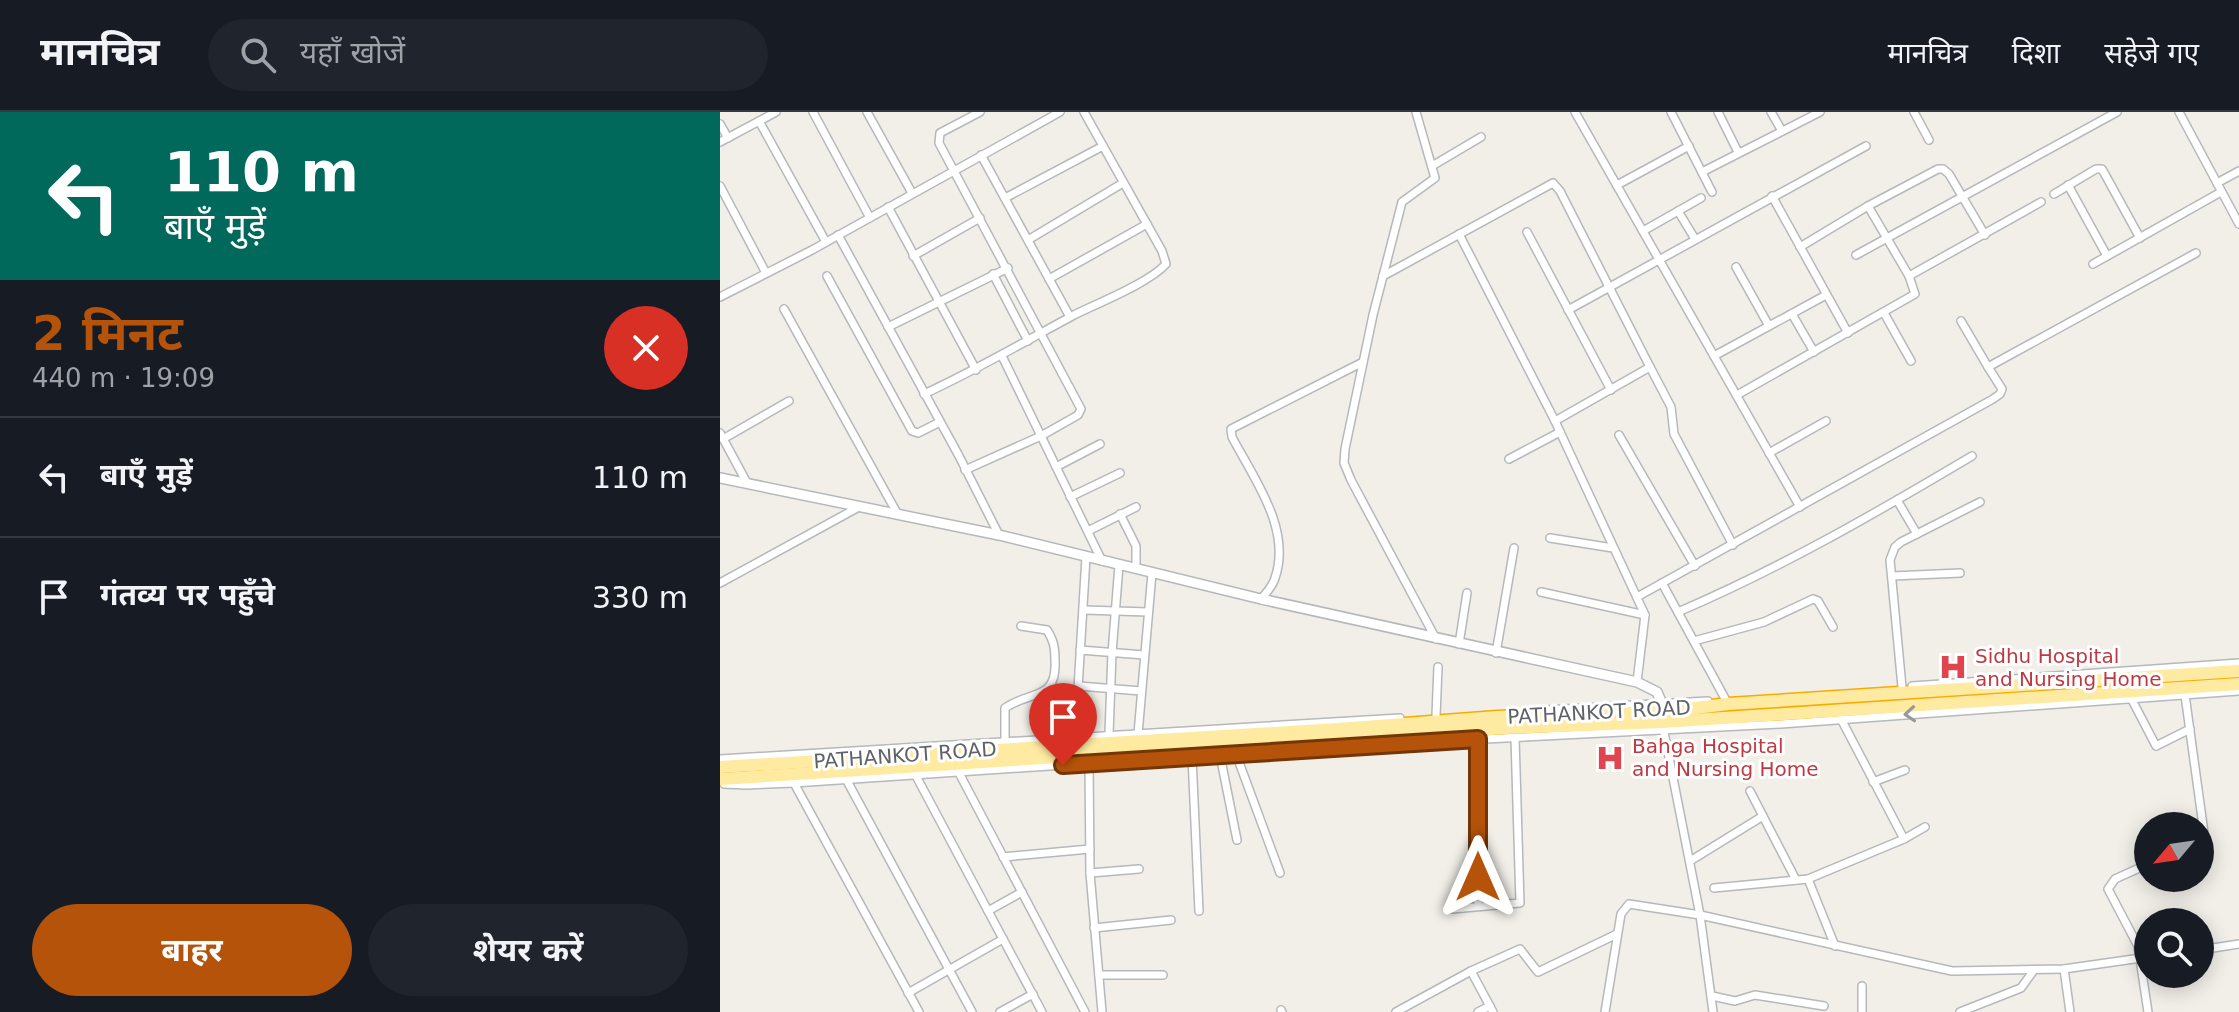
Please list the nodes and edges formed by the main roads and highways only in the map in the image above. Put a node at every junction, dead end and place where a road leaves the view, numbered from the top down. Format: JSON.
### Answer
{"nodes":[{"id":1,"x":2239,"y":671,"type":"edge"},
{"id":2,"x":2239,"y":684,"type":"edge"},
{"id":3,"x":1663,"y":717,"type":"junction"},
{"id":4,"x":720,"y":767,"type":"edge"},
{"id":5,"x":720,"y":781,"type":"edge"}],
"edges":[{"from":1,"to":3,"type":"highway","name":"PATHANKOT ROAD"},
{"from":2,"to":3,"type":"highway"},
{"from":3,"to":4,"type":"highway","name":"PATHANKOT ROAD"},
{"from":3,"to":5,"type":"highway"}]}
